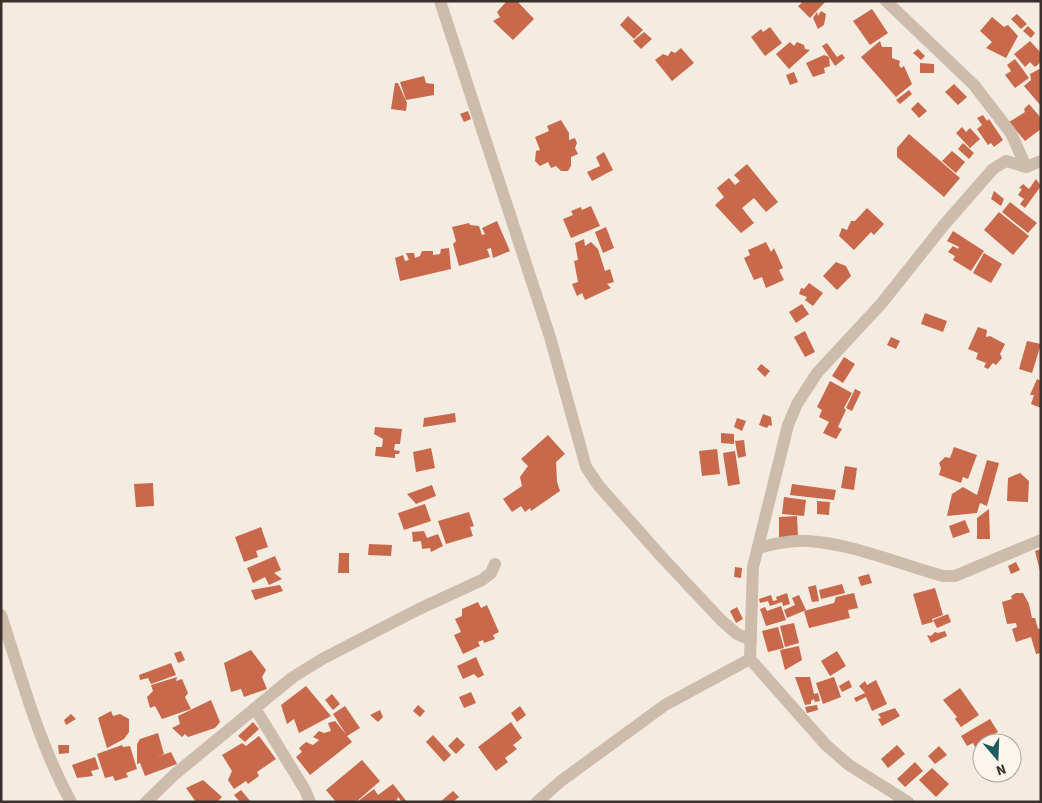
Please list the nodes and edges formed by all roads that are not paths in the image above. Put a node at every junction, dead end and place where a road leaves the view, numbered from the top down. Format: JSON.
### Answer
{"nodes":[{"id":1,"x":440,"y":1,"type":"edge"},
{"id":2,"x":886,"y":1,"type":"edge"},
{"id":3,"x":1041,"y":161,"type":"edge"},
{"id":4,"x":1026,"y":167,"type":"junction"},
{"id":5,"x":1041,"y":540,"type":"edge"},
{"id":6,"x":758,"y":548,"type":"junction"},
{"id":7,"x":495,"y":564,"type":"dead end"},
{"id":8,"x":1,"y":616,"type":"edge"},
{"id":9,"x":751,"y":640,"type":"junction"},
{"id":10,"x":750,"y":659,"type":"junction"},
{"id":11,"x":255,"y":708,"type":"junction"},
{"id":12,"x":71,"y":802,"type":"edge"},
{"id":13,"x":146,"y":802,"type":"edge"},
{"id":14,"x":310,"y":802,"type":"edge"},
{"id":15,"x":537,"y":802,"type":"edge"},
{"id":16,"x":908,"y":802,"type":"edge"}],
"edges":[{"from":1,"to":9,"type":"street"},
{"from":2,"to":4,"type":"street"},
{"from":3,"to":4,"type":"street"},
{"from":4,"to":6,"type":"street"},
{"from":5,"to":6,"type":"street"},
{"from":6,"to":9,"type":"street"},
{"from":7,"to":11,"type":"street"},
{"from":8,"to":12,"type":"street"},
{"from":9,"to":10,"type":"street"},
{"from":10,"to":15,"type":"street"},
{"from":10,"to":16,"type":"street"},
{"from":11,"to":13,"type":"street"},
{"from":11,"to":14,"type":"street"}]}
